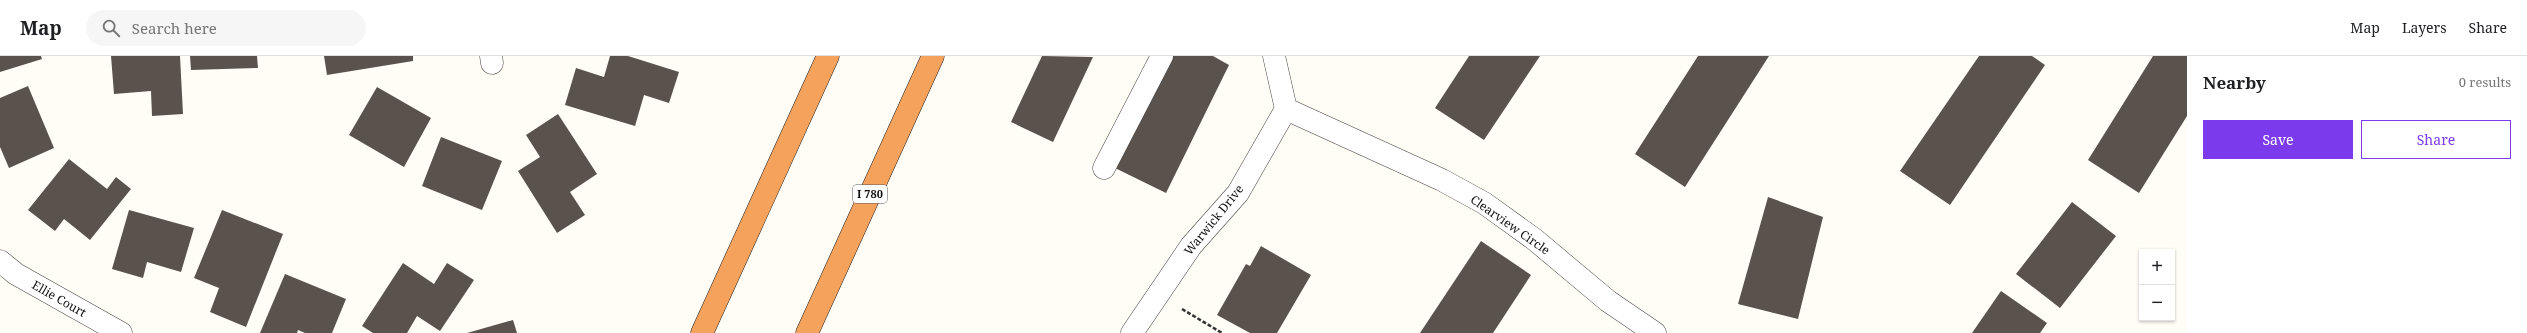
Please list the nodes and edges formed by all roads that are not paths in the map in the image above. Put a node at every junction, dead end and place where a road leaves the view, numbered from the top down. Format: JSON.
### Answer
{"nodes":[{"id":1,"x":828,"y":56,"type":"edge"},
{"id":2,"x":933,"y":56,"type":"edge"},
{"id":3,"x":1162,"y":56,"type":"edge"},
{"id":4,"x":1274,"y":56,"type":"edge"},
{"id":5,"x":1286,"y":109,"type":"junction"},
{"id":6,"x":1104,"y":168,"type":"dead end"},
{"id":7,"x":0,"y":261,"type":"edge"},
{"id":8,"x":121,"y":333,"type":"edge"},
{"id":9,"x":702,"y":333,"type":"edge"},
{"id":10,"x":807,"y":333,"type":"edge"},
{"id":11,"x":1132,"y":333,"type":"edge"},
{"id":12,"x":1655,"y":333,"type":"edge"}],
"edges":[{"from":1,"to":9,"type":"highway"},
{"from":2,"to":10,"type":"highway","number":"I 780"},
{"from":3,"to":6,"type":"street"},
{"from":4,"to":5,"type":"street"},
{"from":5,"to":11,"type":"street","name":"Warwick Drive"},
{"from":5,"to":12,"type":"street","name":"Clearview Circle"},
{"from":7,"to":8,"type":"street","name":"Ellie Court"}]}
